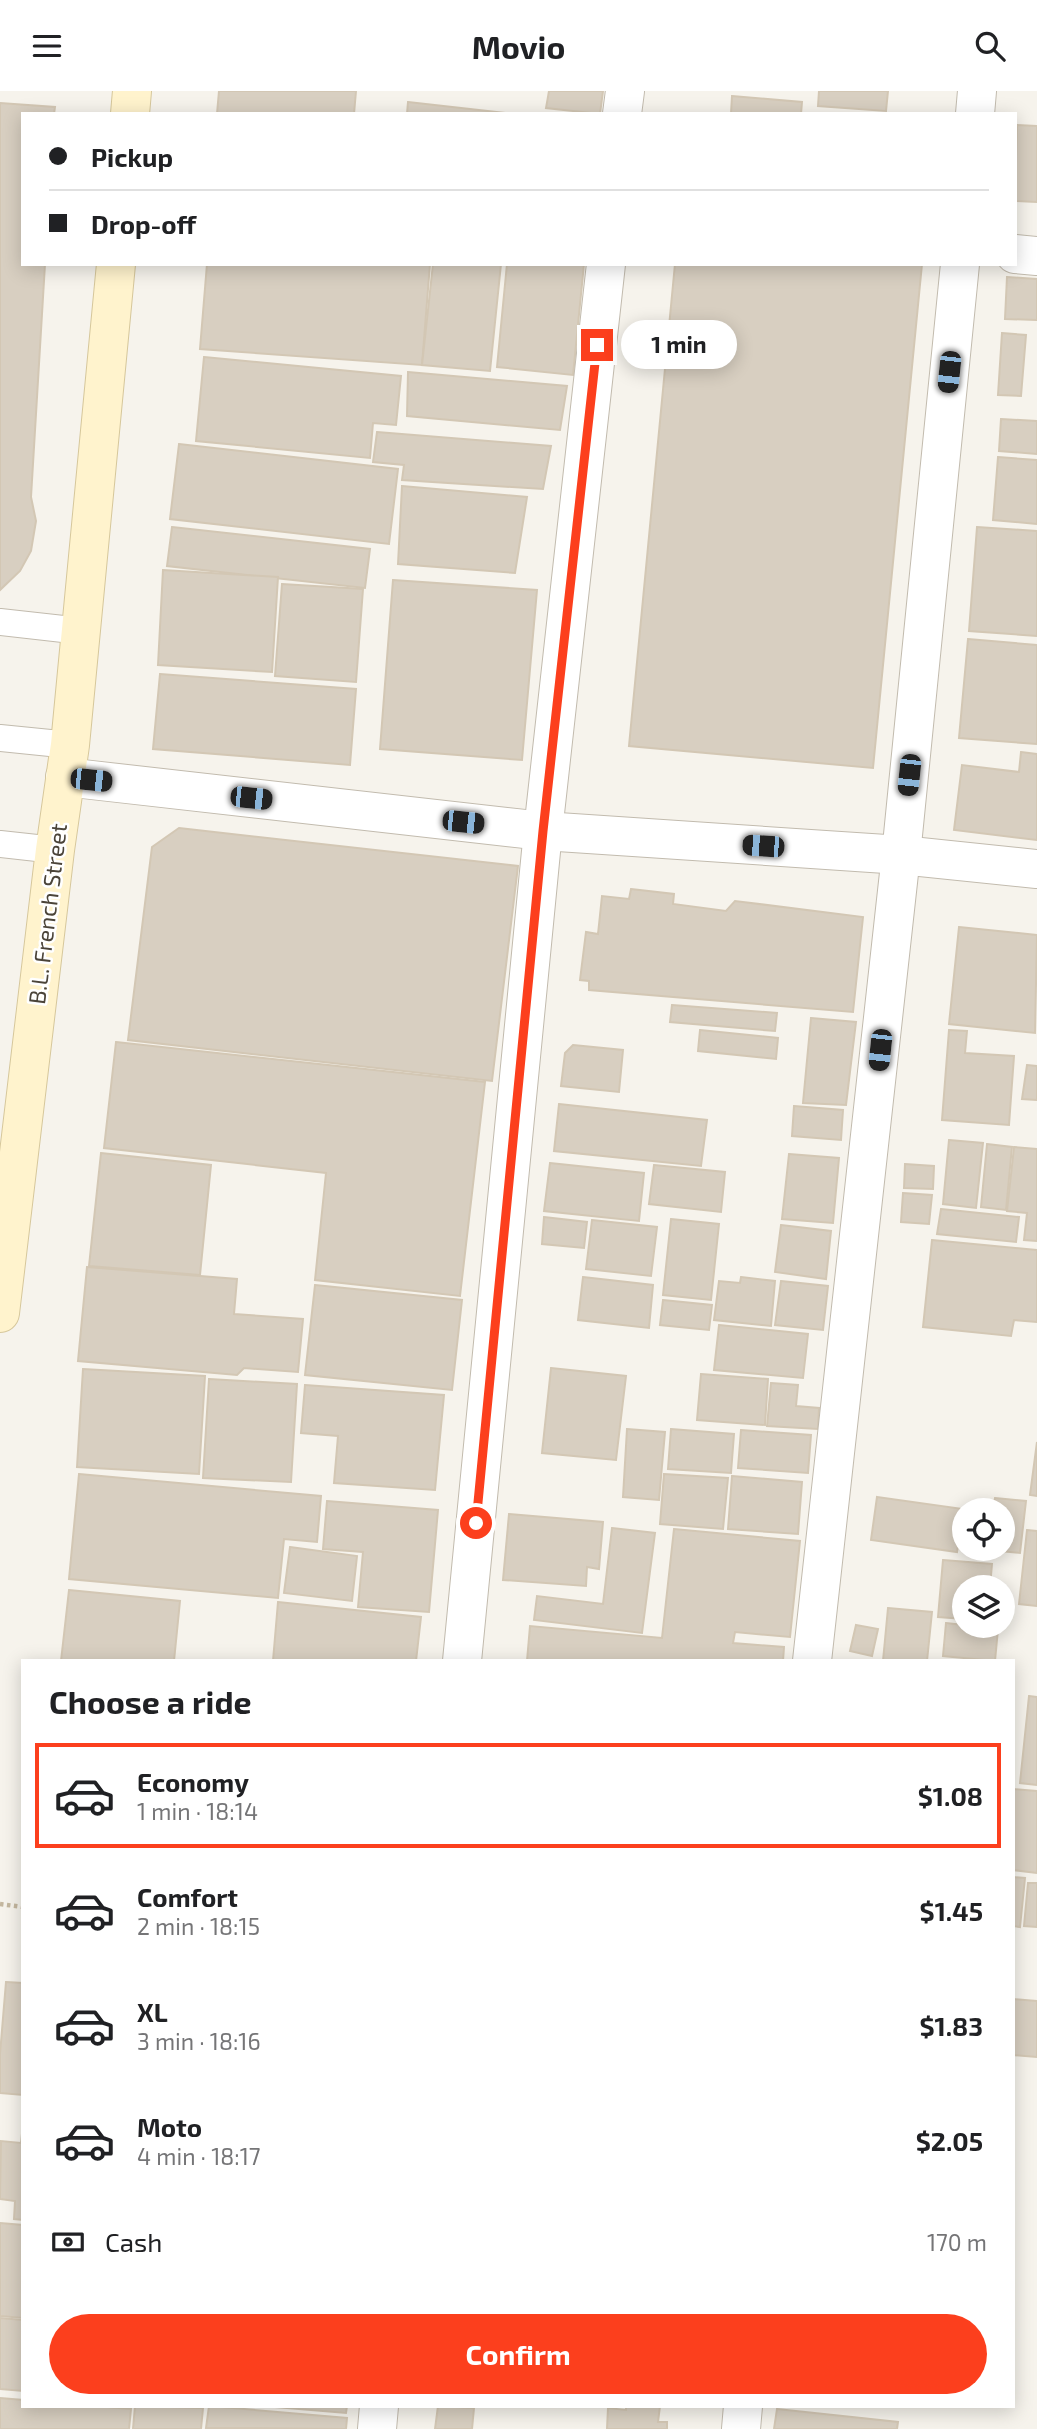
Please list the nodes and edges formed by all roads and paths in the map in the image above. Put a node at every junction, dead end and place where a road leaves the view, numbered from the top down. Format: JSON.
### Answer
{"nodes":[{"id":1,"x":132,"y":91,"type":"edge"},
{"id":2,"x":625,"y":91,"type":"edge"},
{"id":3,"x":977,"y":91,"type":"edge"},
{"id":4,"x":130,"y":112,"type":"edge"},
{"id":5,"x":622,"y":112,"type":"edge"},
{"id":6,"x":975,"y":112,"type":"edge"},
{"id":7,"x":1017,"y":254,"type":"edge"},
{"id":8,"x":1037,"y":256,"type":"edge"},
{"id":9,"x":116,"y":266,"type":"edge"},
{"id":10,"x":606,"y":266,"type":"edge"},
{"id":11,"x":960,"y":266,"type":"edge"},
{"id":12,"x":0,"y":622,"type":"edge"},
{"id":13,"x":81,"y":631,"type":"junction"},
{"id":14,"x":0,"y":737,"type":"edge"},
{"id":15,"x":68,"y":761,"type":"junction"},
{"id":16,"x":543,"y":831,"type":"junction"},
{"id":17,"x":0,"y":844,"type":"edge"},
{"id":18,"x":55,"y":850,"type":"junction"},
{"id":19,"x":901,"y":855,"type":"junction"},
{"id":20,"x":1037,"y":869,"type":"edge"},
{"id":21,"x":0,"y":1313,"type":"edge"},
{"id":22,"x":462,"y":1659,"type":"edge"},
{"id":23,"x":812,"y":1659,"type":"edge"},
{"id":24,"x":0,"y":1904,"type":"edge"},
{"id":25,"x":21,"y":1907,"type":"edge"},
{"id":26,"x":379,"y":2408,"type":"edge"},
{"id":27,"x":743,"y":2408,"type":"edge"},
{"id":28,"x":377,"y":2429,"type":"edge"},
{"id":29,"x":741,"y":2429,"type":"edge"}],
"edges":[{"from":1,"to":4,"type":"street"},
{"from":2,"to":5,"type":"street"},
{"from":3,"to":6,"type":"street"},
{"from":7,"to":8,"type":"street"},
{"from":9,"to":13,"type":"street","name":"B.L. French Street"},
{"from":10,"to":16,"type":"street"},
{"from":11,"to":19,"type":"street"},
{"from":12,"to":13,"type":"lane"},
{"from":13,"to":15,"type":"street","name":"B.L. French Street"},
{"from":14,"to":15,"type":"lane"},
{"from":15,"to":16,"type":"street"},
{"from":15,"to":18,"type":"street","name":"B.L. French Street"},
{"from":16,"to":19,"type":"street"},
{"from":16,"to":22,"type":"street"},
{"from":17,"to":18,"type":"lane"},
{"from":18,"to":21,"type":"street","name":"B.L. French Street"},
{"from":19,"to":20,"type":"street"},
{"from":19,"to":23,"type":"street"},
{"from":24,"to":25,"type":"path"},
{"from":26,"to":28,"type":"street"},
{"from":27,"to":29,"type":"street"}]}
